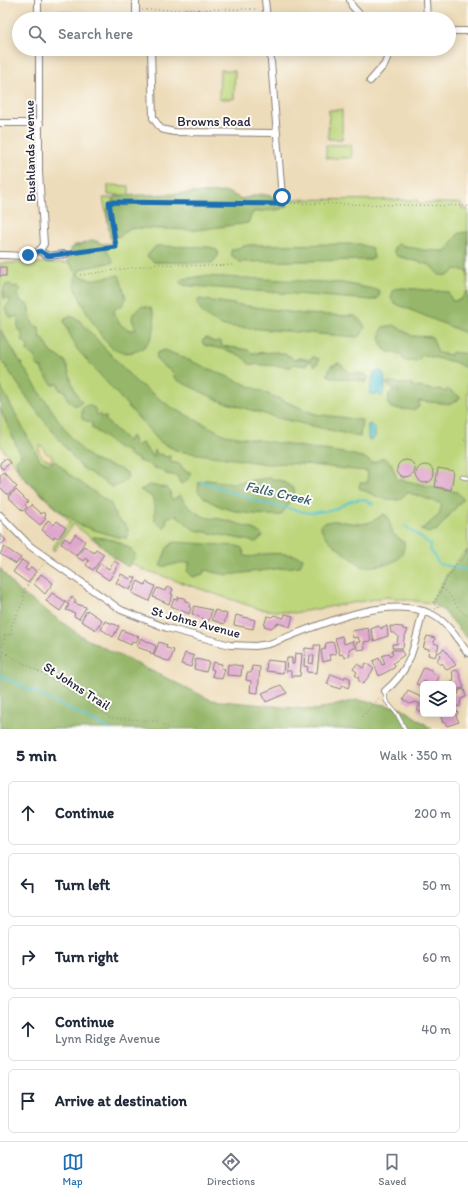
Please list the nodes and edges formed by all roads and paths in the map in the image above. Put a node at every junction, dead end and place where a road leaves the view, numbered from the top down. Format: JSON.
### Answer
{"nodes":[{"id":1,"x":38,"y":0,"type":"edge"},
{"id":2,"x":136,"y":0,"type":"edge"},
{"id":3,"x":265,"y":0,"type":"edge"},
{"id":4,"x":350,"y":0,"type":"edge"},
{"id":5,"x":426,"y":0,"type":"edge"},
{"id":6,"x":136,"y":10,"type":"joint"},
{"id":7,"x":257,"y":10,"type":"dead end"},
{"id":8,"x":38,"y":12,"type":"edge"},
{"id":9,"x":266,"y":12,"type":"edge"},
{"id":10,"x":358,"y":12,"type":"edge"},
{"id":11,"x":427,"y":12,"type":"edge"},
{"id":12,"x":456,"y":31,"type":"edge"},
{"id":13,"x":468,"y":31,"type":"edge"},
{"id":14,"x":39,"y":56,"type":"edge"},
{"id":15,"x":151,"y":56,"type":"edge"},
{"id":16,"x":271,"y":56,"type":"edge"},
{"id":17,"x":388,"y":56,"type":"edge"},
{"id":18,"x":370,"y":81,"type":"dead end"},
{"id":19,"x":0,"y":123,"type":"edge"},
{"id":20,"x":40,"y":123,"type":"junction"},
{"id":21,"x":278,"y":133,"type":"junction"},
{"id":22,"x":283,"y":200,"type":"junction"},
{"id":23,"x":468,"y":206,"type":"edge"},
{"id":24,"x":40,"y":251,"type":"junction"},
{"id":25,"x":65,"y":254,"type":"joint"},
{"id":26,"x":0,"y":255,"type":"edge"},
{"id":27,"x":233,"y":265,"type":"dead end"},
{"id":28,"x":80,"y":275,"type":"dead end"},
{"id":29,"x":464,"y":440,"type":"dead end"},
{"id":30,"x":468,"y":441,"type":"edge"},
{"id":31,"x":462,"y":477,"type":"dead end"},
{"id":32,"x":468,"y":478,"type":"edge"},
{"id":33,"x":0,"y":516,"type":"edge"},
{"id":34,"x":468,"y":547,"type":"edge"},
{"id":35,"x":47,"y":558,"type":"junction"},
{"id":36,"x":468,"y":583,"type":"edge"},
{"id":37,"x":442,"y":588,"type":"junction"},
{"id":38,"x":468,"y":589,"type":"edge"},
{"id":39,"x":435,"y":608,"type":"dead end"},
{"id":40,"x":422,"y":611,"type":"junction"},
{"id":41,"x":468,"y":613,"type":"edge"},
{"id":42,"x":465,"y":615,"type":"junction"},
{"id":43,"x":468,"y":616,"type":"edge"},
{"id":44,"x":0,"y":650,"type":"edge"},
{"id":45,"x":2,"y":651,"type":"junction"},
{"id":46,"x":468,"y":653,"type":"edge"},
{"id":47,"x":0,"y":656,"type":"edge"},
{"id":48,"x":385,"y":691,"type":"junction"},
{"id":49,"x":362,"y":717,"type":"dead end"},
{"id":50,"x":170,"y":729,"type":"edge"},
{"id":51,"x":405,"y":729,"type":"edge"}],
"edges":[{"from":1,"to":8,"type":"street"},
{"from":2,"to":6,"type":"street"},
{"from":3,"to":9,"type":"street"},
{"from":4,"to":10,"type":"street"},
{"from":5,"to":11,"type":"street"},
{"from":6,"to":7,"type":"path"},
{"from":12,"to":13,"type":"street"},
{"from":14,"to":20,"type":"street","name":"Bushlands Avenue"},
{"from":15,"to":21,"type":"street","name":"Browns Road"},
{"from":16,"to":21,"type":"street"},
{"from":17,"to":18,"type":"street"},
{"from":19,"to":20,"type":"street"},
{"from":20,"to":24,"type":"street","name":"Bushlands Avenue"},
{"from":21,"to":22,"type":"street"},
{"from":22,"to":23,"type":"path"},
{"from":22,"to":25,"type":"path"},
{"from":24,"to":25,"type":"street"},
{"from":24,"to":26,"type":"street"},
{"from":27,"to":28,"type":"path"},
{"from":29,"to":30,"type":"path"},
{"from":31,"to":32,"type":"lane"},
{"from":33,"to":35,"type":"street","name":"St Johns Avenue"},
{"from":34,"to":37,"type":"path"},
{"from":35,"to":40,"type":"street","name":"St Johns Avenue"},
{"from":35,"to":45,"type":"path"},
{"from":36,"to":38,"type":"path"},
{"from":37,"to":39,"type":"path"},
{"from":37,"to":42,"type":"path"},
{"from":40,"to":46,"type":"street","name":"St Johns Avenue"},
{"from":40,"to":48,"type":"street"},
{"from":41,"to":42,"type":"path"},
{"from":42,"to":43,"type":"path"},
{"from":44,"to":45,"type":"path","name":"St Johns Trail"},
{"from":45,"to":47,"type":"path"},
{"from":45,"to":50,"type":"path","name":"St Johns Trail"},
{"from":48,"to":49,"type":"path"},
{"from":48,"to":51,"type":"lane"}]}
